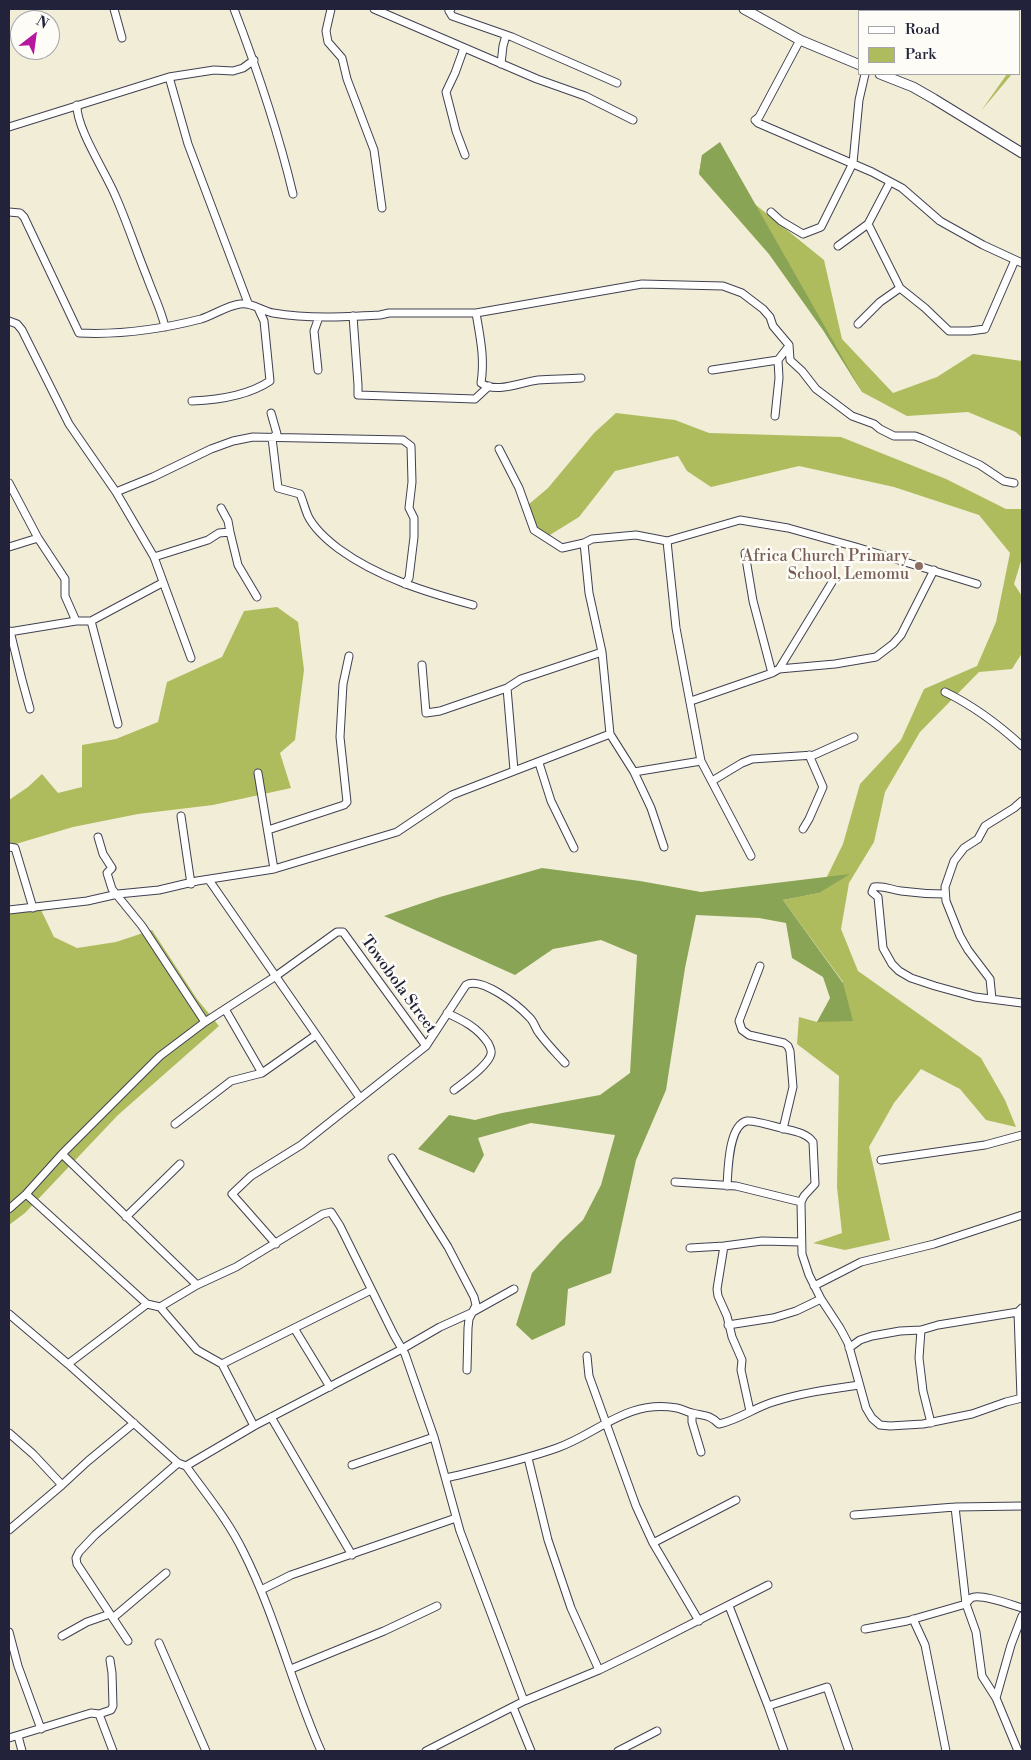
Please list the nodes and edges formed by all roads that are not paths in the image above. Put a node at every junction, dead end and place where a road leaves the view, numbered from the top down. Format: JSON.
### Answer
{"nodes":[{"id":1,"x":114,"y":9,"type":"edge"},
{"id":2,"x":234,"y":9,"type":"edge"},
{"id":3,"x":331,"y":9,"type":"edge"},
{"id":4,"x":374,"y":9,"type":"edge"},
{"id":5,"x":451,"y":9,"type":"edge"},
{"id":6,"x":744,"y":9,"type":"edge"},
{"id":7,"x":506,"y":35,"type":"junction"},
{"id":8,"x":122,"y":38,"type":"dead end"},
{"id":9,"x":800,"y":40,"type":"junction"},
{"id":10,"x":464,"y":48,"type":"junction"},
{"id":11,"x":254,"y":60,"type":"junction"},
{"id":12,"x":502,"y":64,"type":"junction"},
{"id":13,"x":858,"y":64,"type":"edge"},
{"id":14,"x":865,"y":75,"type":"edge"},
{"id":15,"x":882,"y":75,"type":"edge"},
{"id":16,"x":169,"y":77,"type":"junction"},
{"id":17,"x":617,"y":84,"type":"dead end"},
{"id":18,"x":77,"y":105,"type":"junction"},
{"id":19,"x":633,"y":120,"type":"dead end"},
{"id":20,"x":9,"y":127,"type":"edge"},
{"id":21,"x":1022,"y":154,"type":"edge"},
{"id":22,"x":465,"y":156,"type":"dead end"},
{"id":23,"x":853,"y":163,"type":"junction"},
{"id":24,"x":890,"y":182,"type":"junction"},
{"id":25,"x":293,"y":194,"type":"dead end"},
{"id":26,"x":382,"y":208,"type":"dead end"},
{"id":27,"x":9,"y":212,"type":"edge"},
{"id":28,"x":771,"y":212,"type":"dead end"},
{"id":29,"x":868,"y":224,"type":"junction"},
{"id":30,"x":838,"y":246,"type":"dead end"},
{"id":31,"x":1019,"y":261,"type":"edge"},
{"id":32,"x":900,"y":288,"type":"junction"},
{"id":33,"x":248,"y":303,"type":"junction"},
{"id":34,"x":258,"y":308,"type":"junction"},
{"id":35,"x":476,"y":313,"type":"junction"},
{"id":36,"x":353,"y":316,"type":"junction"},
{"id":37,"x":318,"y":318,"type":"junction"},
{"id":38,"x":9,"y":321,"type":"edge"},
{"id":39,"x":858,"y":324,"type":"dead end"},
{"id":40,"x":165,"y":327,"type":"junction"},
{"id":41,"x":790,"y":346,"type":"junction"},
{"id":42,"x":778,"y":360,"type":"junction"},
{"id":43,"x":318,"y":370,"type":"dead end"},
{"id":44,"x":712,"y":370,"type":"dead end"},
{"id":45,"x":581,"y":378,"type":"dead end"},
{"id":46,"x":490,"y":386,"type":"junction"},
{"id":47,"x":192,"y":401,"type":"dead end"},
{"id":48,"x":271,"y":413,"type":"dead end"},
{"id":49,"x":775,"y":416,"type":"dead end"},
{"id":50,"x":272,"y":438,"type":"junction"},
{"id":51,"x":499,"y":449,"type":"dead end"},
{"id":52,"x":1014,"y":483,"type":"dead end"},
{"id":53,"x":9,"y":484,"type":"edge"},
{"id":54,"x":116,"y":492,"type":"junction"},
{"id":55,"x":221,"y":508,"type":"dead end"},
{"id":56,"x":230,"y":532,"type":"junction"},
{"id":57,"x":38,"y":538,"type":"junction"},
{"id":58,"x":667,"y":541,"type":"junction"},
{"id":59,"x":584,"y":543,"type":"junction"},
{"id":60,"x":9,"y":548,"type":"edge"},
{"id":61,"x":745,"y":552,"type":"dead end"},
{"id":62,"x":154,"y":557,"type":"junction"},
{"id":63,"x":934,"y":570,"type":"junction"},
{"id":64,"x":834,"y":579,"type":"dead end"},
{"id":65,"x":162,"y":583,"type":"junction"},
{"id":66,"x":405,"y":584,"type":"junction"},
{"id":67,"x":977,"y":584,"type":"dead end"},
{"id":68,"x":257,"y":597,"type":"dead end"},
{"id":69,"x":473,"y":605,"type":"dead end"},
{"id":70,"x":76,"y":621,"type":"junction"},
{"id":71,"x":91,"y":621,"type":"junction"},
{"id":72,"x":10,"y":631,"type":"edge"},
{"id":73,"x":602,"y":652,"type":"junction"},
{"id":74,"x":349,"y":656,"type":"dead end"},
{"id":75,"x":191,"y":658,"type":"dead end"},
{"id":76,"x":422,"y":665,"type":"dead end"},
{"id":77,"x":775,"y":671,"type":"junction"},
{"id":78,"x":507,"y":688,"type":"junction"},
{"id":79,"x":945,"y":692,"type":"dead end"},
{"id":80,"x":691,"y":701,"type":"junction"},
{"id":81,"x":30,"y":709,"type":"dead end"},
{"id":82,"x":118,"y":724,"type":"dead end"},
{"id":83,"x":610,"y":734,"type":"junction"},
{"id":84,"x":854,"y":737,"type":"dead end"},
{"id":85,"x":1022,"y":746,"type":"edge"},
{"id":86,"x":808,"y":755,"type":"junction"},
{"id":87,"x":701,"y":761,"type":"junction"},
{"id":88,"x":539,"y":763,"type":"junction"},
{"id":89,"x":514,"y":770,"type":"junction"},
{"id":90,"x":634,"y":772,"type":"junction"},
{"id":91,"x":258,"y":773,"type":"dead end"},
{"id":92,"x":712,"y":781,"type":"junction"},
{"id":93,"x":1022,"y":801,"type":"edge"},
{"id":94,"x":181,"y":816,"type":"dead end"},
{"id":95,"x":803,"y":829,"type":"dead end"},
{"id":96,"x":268,"y":830,"type":"junction"},
{"id":97,"x":98,"y":837,"type":"dead end"},
{"id":98,"x":9,"y":847,"type":"edge"},
{"id":99,"x":664,"y":847,"type":"dead end"},
{"id":100,"x":574,"y":848,"type":"dead end"},
{"id":101,"x":751,"y":856,"type":"dead end"},
{"id":102,"x":274,"y":868,"type":"junction"},
{"id":103,"x":209,"y":880,"type":"junction"},
{"id":104,"x":192,"y":884,"type":"junction"},
{"id":105,"x":116,"y":894,"type":"junction"},
{"id":106,"x":945,"y":894,"type":"junction"},
{"id":107,"x":33,"y":908,"type":"junction"},
{"id":108,"x":9,"y":910,"type":"edge"},
{"id":109,"x":760,"y":966,"type":"dead end"},
{"id":110,"x":276,"y":976,"type":"junction"},
{"id":111,"x":992,"y":999,"type":"junction"},
{"id":112,"x":1022,"y":1003,"type":"edge"},
{"id":113,"x":225,"y":1009,"type":"junction"},
{"id":114,"x":447,"y":1014,"type":"junction"},
{"id":115,"x":206,"y":1022,"type":"junction"},
{"id":116,"x":316,"y":1035,"type":"junction"},
{"id":117,"x":426,"y":1046,"type":"junction"},
{"id":118,"x":565,"y":1063,"type":"dead end"},
{"id":119,"x":262,"y":1073,"type":"junction"},
{"id":120,"x":454,"y":1090,"type":"dead end"},
{"id":121,"x":360,"y":1098,"type":"junction"},
{"id":122,"x":175,"y":1124,"type":"dead end"},
{"id":123,"x":783,"y":1129,"type":"junction"},
{"id":124,"x":1022,"y":1135,"type":"edge"},
{"id":125,"x":62,"y":1154,"type":"junction"},
{"id":126,"x":392,"y":1158,"type":"dead end"},
{"id":127,"x":881,"y":1160,"type":"dead end"},
{"id":128,"x":180,"y":1164,"type":"dead end"},
{"id":129,"x":675,"y":1182,"type":"dead end"},
{"id":130,"x":728,"y":1186,"type":"junction"},
{"id":131,"x":26,"y":1194,"type":"junction"},
{"id":132,"x":801,"y":1202,"type":"junction"},
{"id":133,"x":9,"y":1209,"type":"edge"},
{"id":134,"x":1022,"y":1216,"type":"edge"},
{"id":135,"x":126,"y":1217,"type":"junction"},
{"id":136,"x":801,"y":1242,"type":"junction"},
{"id":137,"x":276,"y":1244,"type":"junction"},
{"id":138,"x":724,"y":1246,"type":"junction"},
{"id":139,"x":690,"y":1248,"type":"dead end"},
{"id":140,"x":197,"y":1285,"type":"junction"},
{"id":141,"x":814,"y":1286,"type":"junction"},
{"id":142,"x":514,"y":1289,"type":"dead end"},
{"id":143,"x":371,"y":1290,"type":"junction"},
{"id":144,"x":821,"y":1299,"type":"junction"},
{"id":145,"x":148,"y":1304,"type":"junction"},
{"id":146,"x":160,"y":1307,"type":"junction"},
{"id":147,"x":1020,"y":1310,"type":"edge"},
{"id":148,"x":471,"y":1313,"type":"junction"},
{"id":149,"x":9,"y":1314,"type":"edge"},
{"id":150,"x":728,"y":1325,"type":"junction"},
{"id":151,"x":294,"y":1328,"type":"junction"},
{"id":152,"x":922,"y":1330,"type":"junction"},
{"id":153,"x":849,"y":1348,"type":"junction"},
{"id":154,"x":402,"y":1350,"type":"junction"},
{"id":155,"x":587,"y":1356,"type":"dead end"},
{"id":156,"x":68,"y":1364,"type":"junction"},
{"id":157,"x":222,"y":1364,"type":"junction"},
{"id":158,"x":467,"y":1370,"type":"dead end"},
{"id":159,"x":859,"y":1385,"type":"junction"},
{"id":160,"x":330,"y":1387,"type":"junction"},
{"id":161,"x":1021,"y":1398,"type":"edge"},
{"id":162,"x":750,"y":1412,"type":"junction"},
{"id":163,"x":692,"y":1413,"type":"junction"},
{"id":164,"x":271,"y":1417,"type":"junction"},
{"id":165,"x":134,"y":1423,"type":"junction"},
{"id":166,"x":606,"y":1423,"type":"junction"},
{"id":167,"x":931,"y":1423,"type":"junction"},
{"id":168,"x":254,"y":1426,"type":"junction"},
{"id":169,"x":9,"y":1433,"type":"edge"},
{"id":170,"x":434,"y":1437,"type":"junction"},
{"id":171,"x":701,"y":1452,"type":"dead end"},
{"id":172,"x":528,"y":1458,"type":"junction"},
{"id":173,"x":182,"y":1464,"type":"junction"},
{"id":174,"x":352,"y":1465,"type":"dead end"},
{"id":175,"x":446,"y":1478,"type":"junction"},
{"id":176,"x":62,"y":1485,"type":"junction"},
{"id":177,"x":736,"y":1500,"type":"dead end"},
{"id":178,"x":1022,"y":1506,"type":"edge"},
{"id":179,"x":955,"y":1507,"type":"junction"},
{"id":180,"x":854,"y":1515,"type":"dead end"},
{"id":181,"x":456,"y":1518,"type":"junction"},
{"id":182,"x":9,"y":1530,"type":"edge"},
{"id":183,"x":653,"y":1543,"type":"junction"},
{"id":184,"x":352,"y":1555,"type":"junction"},
{"id":185,"x":166,"y":1573,"type":"dead end"},
{"id":186,"x":768,"y":1585,"type":"dead end"},
{"id":187,"x":261,"y":1590,"type":"junction"},
{"id":188,"x":966,"y":1604,"type":"junction"},
{"id":189,"x":437,"y":1606,"type":"dead end"},
{"id":190,"x":729,"y":1606,"type":"junction"},
{"id":191,"x":1022,"y":1608,"type":"edge"},
{"id":192,"x":112,"y":1616,"type":"junction"},
{"id":193,"x":1022,"y":1616,"type":"edge"},
{"id":194,"x":913,"y":1619,"type":"junction"},
{"id":195,"x":699,"y":1621,"type":"junction"},
{"id":196,"x":864,"y":1629,"type":"dead end"},
{"id":197,"x":9,"y":1632,"type":"edge"},
{"id":198,"x":62,"y":1636,"type":"dead end"},
{"id":199,"x":128,"y":1641,"type":"dead end"},
{"id":200,"x":159,"y":1643,"type":"dead end"},
{"id":201,"x":110,"y":1660,"type":"dead end"},
{"id":202,"x":290,"y":1669,"type":"junction"},
{"id":203,"x":599,"y":1670,"type":"junction"},
{"id":204,"x":996,"y":1698,"type":"junction"},
{"id":205,"x":524,"y":1701,"type":"junction"},
{"id":206,"x":768,"y":1706,"type":"junction"},
{"id":207,"x":513,"y":1707,"type":"junction"},
{"id":208,"x":99,"y":1714,"type":"junction"},
{"id":209,"x":41,"y":1729,"type":"junction"},
{"id":210,"x":657,"y":1731,"type":"dead end"},
{"id":211,"x":18,"y":1736,"type":"junction"},
{"id":212,"x":9,"y":1738,"type":"edge"},
{"id":213,"x":631,"y":1748,"type":"edge"},
{"id":214,"x":437,"y":1749,"type":"edge"},
{"id":215,"x":22,"y":1751,"type":"edge"},
{"id":216,"x":113,"y":1751,"type":"edge"},
{"id":217,"x":206,"y":1751,"type":"edge"},
{"id":218,"x":321,"y":1751,"type":"edge"},
{"id":219,"x":426,"y":1751,"type":"edge"},
{"id":220,"x":531,"y":1751,"type":"edge"},
{"id":221,"x":618,"y":1751,"type":"edge"},
{"id":222,"x":784,"y":1751,"type":"edge"},
{"id":223,"x":849,"y":1751,"type":"edge"},
{"id":224,"x":946,"y":1751,"type":"edge"},
{"id":225,"x":1018,"y":1751,"type":"edge"}],
"edges":[{"from":1,"to":8,"type":"street"},
{"from":2,"to":11,"type":"street"},
{"from":3,"to":26,"type":"street"},
{"from":4,"to":10,"type":"street"},
{"from":5,"to":7,"type":"street"},
{"from":6,"to":9,"type":"main road"},
{"from":7,"to":12,"type":"street"},
{"from":7,"to":17,"type":"street"},
{"from":9,"to":13,"type":"main road"},
{"from":9,"to":23,"type":"street"},
{"from":10,"to":12,"type":"street"},
{"from":10,"to":22,"type":"street"},
{"from":11,"to":16,"type":"street"},
{"from":11,"to":25,"type":"street"},
{"from":12,"to":19,"type":"street"},
{"from":14,"to":23,"type":"street"},
{"from":15,"to":21,"type":"main road"},
{"from":16,"to":18,"type":"street"},
{"from":16,"to":33,"type":"street"},
{"from":18,"to":20,"type":"street"},
{"from":18,"to":40,"type":"street"},
{"from":23,"to":24,"type":"street"},
{"from":23,"to":28,"type":"street"},
{"from":24,"to":29,"type":"street"},
{"from":24,"to":31,"type":"street"},
{"from":27,"to":40,"type":"street"},
{"from":29,"to":30,"type":"street"},
{"from":29,"to":32,"type":"street"},
{"from":31,"to":32,"type":"street"},
{"from":32,"to":39,"type":"street"},
{"from":33,"to":34,"type":"street"},
{"from":33,"to":40,"type":"street"},
{"from":34,"to":37,"type":"street"},
{"from":34,"to":47,"type":"street"},
{"from":35,"to":36,"type":"street"},
{"from":35,"to":41,"type":"street"},
{"from":35,"to":46,"type":"street"},
{"from":36,"to":37,"type":"street"},
{"from":36,"to":46,"type":"street"},
{"from":37,"to":43,"type":"street"},
{"from":38,"to":54,"type":"street"},
{"from":41,"to":42,"type":"street"},
{"from":41,"to":52,"type":"street"},
{"from":42,"to":44,"type":"street"},
{"from":42,"to":49,"type":"street"},
{"from":45,"to":46,"type":"street"},
{"from":48,"to":50,"type":"street"},
{"from":50,"to":54,"type":"street"},
{"from":50,"to":66,"type":"street"},
{"from":50,"to":66,"type":"street"},
{"from":51,"to":59,"type":"street"},
{"from":53,"to":57,"type":"street"},
{"from":54,"to":62,"type":"street"},
{"from":55,"to":56,"type":"street"},
{"from":56,"to":62,"type":"street"},
{"from":56,"to":68,"type":"street"},
{"from":57,"to":60,"type":"street"},
{"from":57,"to":70,"type":"street"},
{"from":58,"to":59,"type":"street"},
{"from":58,"to":63,"type":"street"},
{"from":58,"to":80,"type":"street"},
{"from":59,"to":73,"type":"street"},
{"from":61,"to":77,"type":"street"},
{"from":62,"to":65,"type":"street"},
{"from":63,"to":67,"type":"street"},
{"from":63,"to":77,"type":"street"},
{"from":64,"to":77,"type":"street"},
{"from":65,"to":71,"type":"street"},
{"from":65,"to":75,"type":"street"},
{"from":66,"to":69,"type":"street"},
{"from":70,"to":71,"type":"street"},
{"from":70,"to":72,"type":"street"},
{"from":71,"to":82,"type":"street"},
{"from":72,"to":81,"type":"street"},
{"from":73,"to":78,"type":"street"},
{"from":73,"to":83,"type":"street"},
{"from":74,"to":96,"type":"street"},
{"from":76,"to":78,"type":"street"},
{"from":77,"to":80,"type":"street"},
{"from":78,"to":89,"type":"street"},
{"from":79,"to":85,"type":"street"},
{"from":80,"to":87,"type":"street"},
{"from":83,"to":88,"type":"street"},
{"from":83,"to":90,"type":"street"},
{"from":84,"to":86,"type":"street"},
{"from":86,"to":92,"type":"street"},
{"from":86,"to":95,"type":"street"},
{"from":87,"to":90,"type":"street"},
{"from":87,"to":92,"type":"street"},
{"from":88,"to":89,"type":"street"},
{"from":88,"to":100,"type":"street"},
{"from":89,"to":102,"type":"street"},
{"from":90,"to":99,"type":"street"},
{"from":91,"to":96,"type":"street"},
{"from":92,"to":101,"type":"street"},
{"from":93,"to":106,"type":"street"},
{"from":94,"to":104,"type":"street"},
{"from":96,"to":102,"type":"street"},
{"from":97,"to":105,"type":"street"},
{"from":98,"to":107,"type":"street"},
{"from":102,"to":103,"type":"street"},
{"from":103,"to":104,"type":"street"},
{"from":103,"to":110,"type":"street"},
{"from":104,"to":105,"type":"street"},
{"from":105,"to":107,"type":"street"},
{"from":105,"to":115,"type":"street"},
{"from":106,"to":111,"type":"street"},
{"from":106,"to":111,"type":"street"},
{"from":107,"to":108,"type":"street"},
{"from":109,"to":123,"type":"street"},
{"from":110,"to":113,"type":"street"},
{"from":110,"to":116,"type":"street"},
{"from":110,"to":117,"type":"street","name":"Towobola Street"},
{"from":111,"to":112,"type":"street"},
{"from":113,"to":115,"type":"street"},
{"from":113,"to":119,"type":"street"},
{"from":114,"to":117,"type":"street"},
{"from":114,"to":118,"type":"street"},
{"from":114,"to":120,"type":"street"},
{"from":115,"to":125,"type":"street"},
{"from":116,"to":119,"type":"street"},
{"from":116,"to":121,"type":"street"},
{"from":117,"to":121,"type":"street"},
{"from":119,"to":122,"type":"street"},
{"from":121,"to":137,"type":"street"},
{"from":123,"to":130,"type":"street"},
{"from":123,"to":132,"type":"street"},
{"from":124,"to":127,"type":"street"},
{"from":125,"to":131,"type":"street"},
{"from":125,"to":135,"type":"street"},
{"from":126,"to":148,"type":"street"},
{"from":128,"to":135,"type":"street"},
{"from":129,"to":130,"type":"street"},
{"from":130,"to":132,"type":"street"},
{"from":131,"to":133,"type":"street"},
{"from":131,"to":145,"type":"street"},
{"from":132,"to":136,"type":"street"},
{"from":134,"to":141,"type":"street"},
{"from":135,"to":140,"type":"street"},
{"from":136,"to":138,"type":"street"},
{"from":136,"to":141,"type":"street"},
{"from":137,"to":140,"type":"street"},
{"from":137,"to":143,"type":"street"},
{"from":138,"to":139,"type":"street"},
{"from":138,"to":150,"type":"street"},
{"from":140,"to":146,"type":"street"},
{"from":141,"to":144,"type":"street"},
{"from":142,"to":148,"type":"street"},
{"from":143,"to":151,"type":"street"},
{"from":143,"to":154,"type":"street"},
{"from":144,"to":150,"type":"street"},
{"from":144,"to":153,"type":"street"},
{"from":145,"to":146,"type":"street"},
{"from":145,"to":156,"type":"street"},
{"from":146,"to":157,"type":"street"},
{"from":147,"to":152,"type":"street"},
{"from":147,"to":161,"type":"street"},
{"from":148,"to":154,"type":"street"},
{"from":148,"to":158,"type":"street"},
{"from":149,"to":156,"type":"street"},
{"from":150,"to":162,"type":"street"},
{"from":151,"to":157,"type":"street"},
{"from":151,"to":160,"type":"street"},
{"from":152,"to":153,"type":"street"},
{"from":152,"to":167,"type":"street"},
{"from":153,"to":159,"type":"street"},
{"from":154,"to":160,"type":"street"},
{"from":154,"to":170,"type":"street"},
{"from":155,"to":166,"type":"street"},
{"from":156,"to":165,"type":"street"},
{"from":157,"to":168,"type":"street"},
{"from":159,"to":162,"type":"street"},
{"from":159,"to":167,"type":"street"},
{"from":160,"to":164,"type":"street"},
{"from":161,"to":167,"type":"street"},
{"from":162,"to":163,"type":"street"},
{"from":163,"to":166,"type":"street"},
{"from":163,"to":171,"type":"street"},
{"from":164,"to":168,"type":"street"},
{"from":164,"to":184,"type":"street"},
{"from":165,"to":173,"type":"street"},
{"from":165,"to":176,"type":"street"},
{"from":166,"to":172,"type":"street"},
{"from":166,"to":183,"type":"street"},
{"from":168,"to":173,"type":"street"},
{"from":169,"to":176,"type":"street"},
{"from":170,"to":174,"type":"street"},
{"from":170,"to":175,"type":"street"},
{"from":172,"to":175,"type":"street"},
{"from":172,"to":203,"type":"street"},
{"from":173,"to":187,"type":"street"},
{"from":173,"to":192,"type":"street"},
{"from":175,"to":181,"type":"street"},
{"from":176,"to":182,"type":"street"},
{"from":177,"to":183,"type":"street"},
{"from":178,"to":179,"type":"street"},
{"from":179,"to":180,"type":"street"},
{"from":179,"to":188,"type":"street"},
{"from":181,"to":184,"type":"street"},
{"from":181,"to":205,"type":"street"},
{"from":183,"to":195,"type":"street"},
{"from":184,"to":187,"type":"street"},
{"from":185,"to":192,"type":"street"},
{"from":186,"to":190,"type":"street"},
{"from":187,"to":202,"type":"street"},
{"from":188,"to":191,"type":"street"},
{"from":188,"to":194,"type":"street"},
{"from":188,"to":204,"type":"street"},
{"from":189,"to":202,"type":"street"},
{"from":190,"to":195,"type":"street"},
{"from":190,"to":206,"type":"street"},
{"from":192,"to":198,"type":"street"},
{"from":192,"to":199,"type":"street"},
{"from":193,"to":204,"type":"street"},
{"from":194,"to":196,"type":"street"},
{"from":194,"to":224,"type":"street"},
{"from":195,"to":203,"type":"street"},
{"from":197,"to":209,"type":"street"},
{"from":200,"to":217,"type":"street"},
{"from":201,"to":208,"type":"street"},
{"from":202,"to":218,"type":"street"},
{"from":203,"to":205,"type":"street"},
{"from":204,"to":225,"type":"street"},
{"from":205,"to":207,"type":"street"},
{"from":206,"to":222,"type":"street"},
{"from":206,"to":223,"type":"street"},
{"from":207,"to":214,"type":"street"},
{"from":207,"to":220,"type":"street"},
{"from":208,"to":209,"type":"street"},
{"from":208,"to":216,"type":"street"},
{"from":209,"to":211,"type":"street"},
{"from":210,"to":213,"type":"street"},
{"from":211,"to":212,"type":"street"},
{"from":211,"to":215,"type":"street"},
{"from":213,"to":221,"type":"street"},
{"from":214,"to":219,"type":"street"}]}
